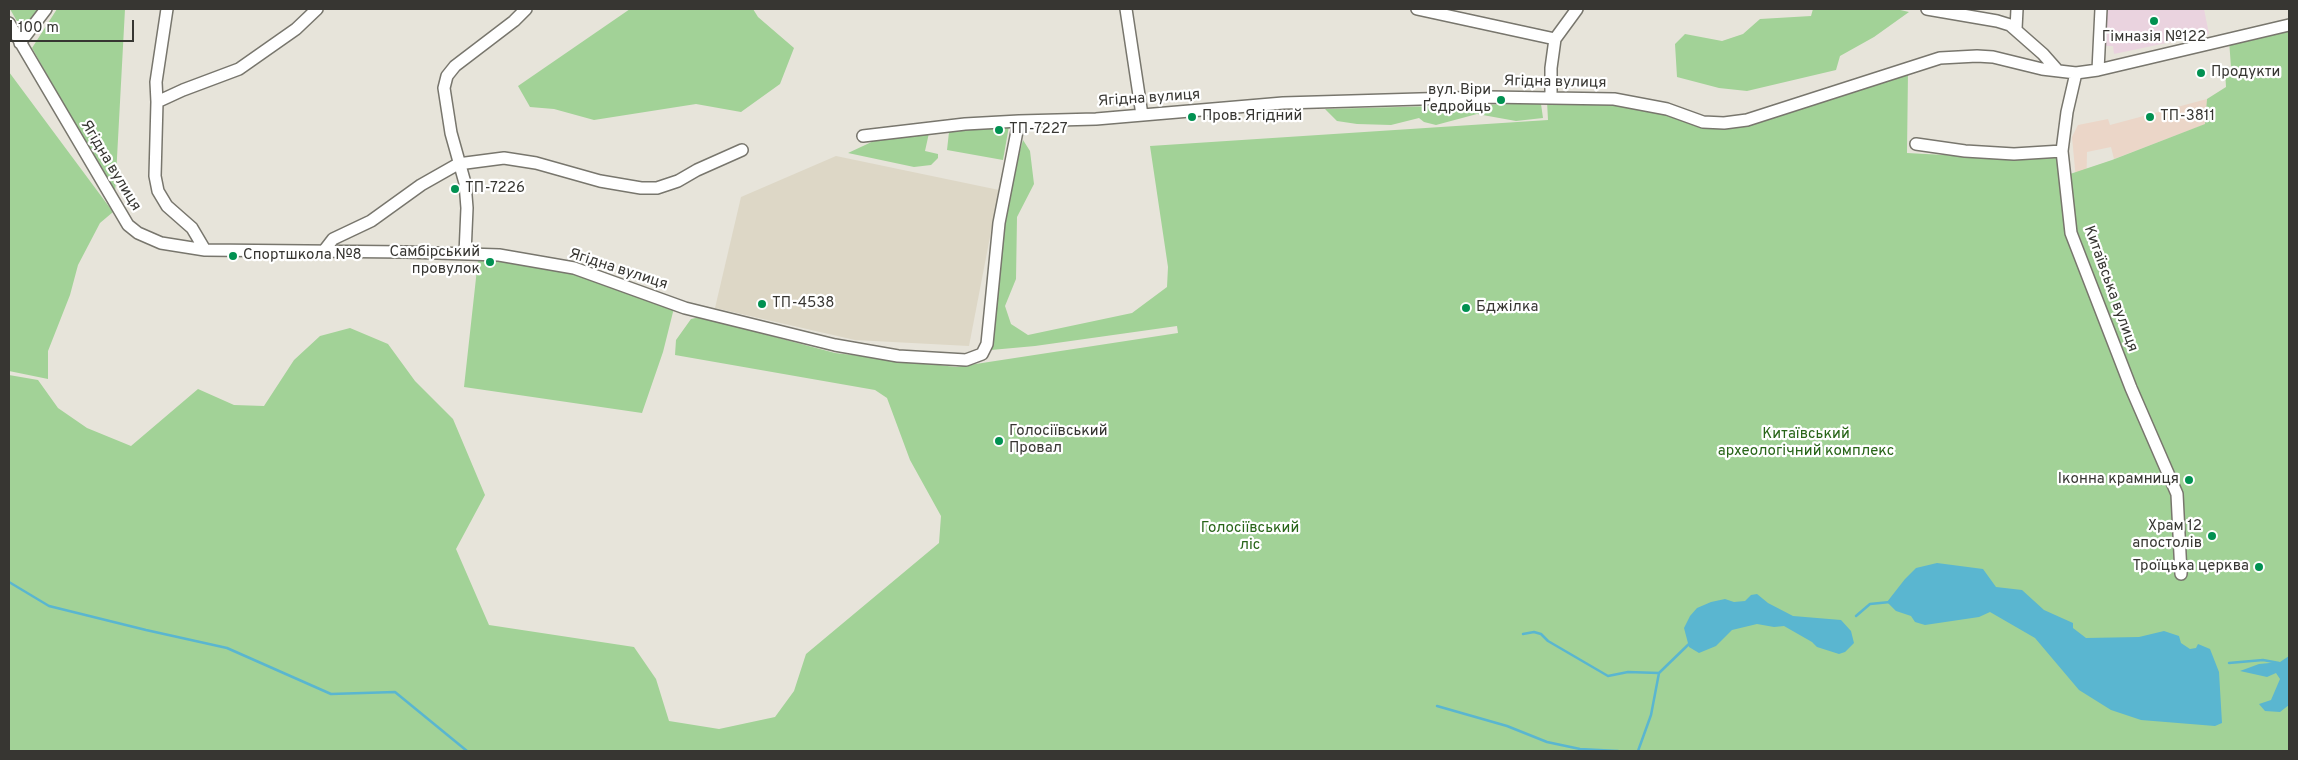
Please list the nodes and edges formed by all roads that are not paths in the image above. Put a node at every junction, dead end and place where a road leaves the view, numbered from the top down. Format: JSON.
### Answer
{"nodes":[{"id":1,"x":46,"y":9,"type":"edge"},
{"id":2,"x":167,"y":9,"type":"edge"},
{"id":3,"x":317,"y":9,"type":"edge"},
{"id":4,"x":526,"y":9,"type":"edge"},
{"id":5,"x":1126,"y":9,"type":"edge"},
{"id":6,"x":1418,"y":9,"type":"edge"},
{"id":7,"x":1577,"y":9,"type":"edge"},
{"id":8,"x":1927,"y":9,"type":"edge"},
{"id":9,"x":2016,"y":9,"type":"edge"},
{"id":10,"x":2101,"y":9,"type":"edge"},
{"id":11,"x":9,"y":24,"type":"edge"},
{"id":12,"x":2289,"y":25,"type":"edge"},
{"id":13,"x":2016,"y":29,"type":"junction"},
{"id":14,"x":1555,"y":39,"type":"junction"},
{"id":15,"x":20,"y":43,"type":"junction"},
{"id":16,"x":2098,"y":70,"type":"junction"},
{"id":17,"x":2058,"y":71,"type":"junction"},
{"id":18,"x":2076,"y":73,"type":"junction"},
{"id":19,"x":1551,"y":97,"type":"junction"},
{"id":20,"x":157,"y":102,"type":"junction"},
{"id":21,"x":1142,"y":115,"type":"junction"},
{"id":22,"x":1019,"y":121,"type":"junction"},
{"id":23,"x":863,"y":136,"type":"dead end"},
{"id":24,"x":1916,"y":144,"type":"dead end"},
{"id":25,"x":742,"y":150,"type":"dead end"},
{"id":26,"x":2062,"y":151,"type":"junction"},
{"id":27,"x":458,"y":164,"type":"junction"},
{"id":28,"x":205,"y":250,"type":"junction"},
{"id":29,"x":323,"y":252,"type":"junction"},
{"id":30,"x":465,"y":254,"type":"junction"},
{"id":31,"x":2181,"y":574,"type":"dead end"}],
"edges":[{"from":1,"to":15,"type":"street"},
{"from":2,"to":20,"type":"street"},
{"from":3,"to":20,"type":"street"},
{"from":4,"to":27,"type":"street"},
{"from":5,"to":21,"type":"street"},
{"from":6,"to":14,"type":"street"},
{"from":7,"to":14,"type":"street"},
{"from":8,"to":13,"type":"street"},
{"from":9,"to":13,"type":"street"},
{"from":10,"to":16,"type":"street"},
{"from":11,"to":15,"type":"street","name":"Ягідна вулиця"},
{"from":12,"to":16,"type":"street"},
{"from":13,"to":17,"type":"street"},
{"from":14,"to":19,"type":"street"},
{"from":15,"to":28,"type":"street","name":"Ягідна вулиця"},
{"from":16,"to":18,"type":"street"},
{"from":17,"to":18,"type":"street","name":"Ягідна вулиця"},
{"from":17,"to":19,"type":"street","name":"Ягідна вулиця"},
{"from":18,"to":26,"type":"street","name":"Китаївська вулиця"},
{"from":19,"to":21,"type":"street","name":"Ягідна вулиця"},
{"from":20,"to":28,"type":"street"},
{"from":21,"to":22,"type":"street","name":"Ягідна вулиця"},
{"from":22,"to":23,"type":"street","name":"Ягідна вулиця"},
{"from":22,"to":30,"type":"street","name":"Ягідна вулиця"},
{"from":24,"to":26,"type":"street"},
{"from":25,"to":27,"type":"street"},
{"from":26,"to":31,"type":"street","name":"Китаївська вулиця"},
{"from":27,"to":29,"type":"street"},
{"from":27,"to":30,"type":"street"},
{"from":28,"to":29,"type":"street","name":"Ягідна вулиця"},
{"from":29,"to":30,"type":"street","name":"Ягідна вулиця"}]}
